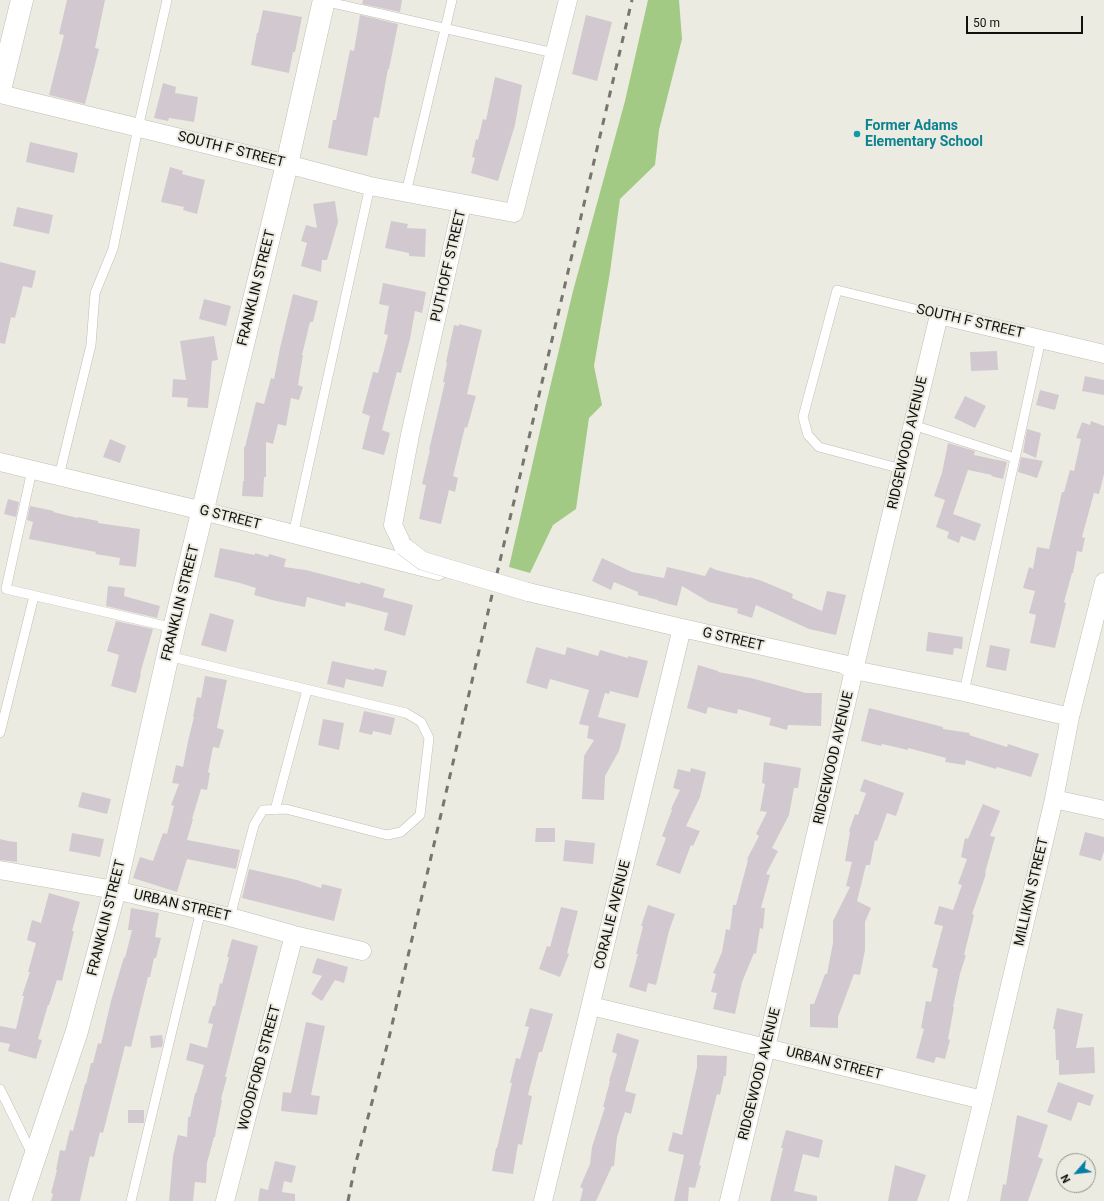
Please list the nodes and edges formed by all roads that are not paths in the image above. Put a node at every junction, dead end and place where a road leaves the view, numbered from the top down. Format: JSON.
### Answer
{"nodes":[{"id":1,"x":22,"y":0,"type":"edge"},
{"id":2,"x":167,"y":0,"type":"edge"},
{"id":3,"x":323,"y":0,"type":"edge"},
{"id":4,"x":452,"y":0,"type":"edge"},
{"id":5,"x":568,"y":0,"type":"edge"},
{"id":6,"x":445,"y":28,"type":"junction"},
{"id":7,"x":554,"y":53,"type":"junction"},
{"id":8,"x":0,"y":90,"type":"edge"},
{"id":9,"x":0,"y":94,"type":"edge"},
{"id":10,"x":138,"y":128,"type":"junction"},
{"id":11,"x":287,"y":164,"type":"junction"},
{"id":12,"x":370,"y":186,"type":"junction"},
{"id":13,"x":406,"y":193,"type":"junction"},
{"id":14,"x":462,"y":204,"type":"junction"},
{"id":15,"x":939,"y":315,"type":"junction"},
{"id":16,"x":1041,"y":339,"type":"junction"},
{"id":17,"x":1104,"y":354,"type":"edge"},
{"id":18,"x":913,"y":425,"type":"junction"},
{"id":19,"x":1015,"y":458,"type":"junction"},
{"id":20,"x":0,"y":462,"type":"edge"},
{"id":21,"x":32,"y":470,"type":"junction"},
{"id":22,"x":902,"y":470,"type":"junction"},
{"id":23,"x":59,"y":476,"type":"junction"},
{"id":24,"x":203,"y":511,"type":"junction"},
{"id":25,"x":293,"y":535,"type":"junction"},
{"id":26,"x":403,"y":546,"type":"joint"},
{"id":27,"x":459,"y":577,"type":"dead end"},
{"id":28,"x":1104,"y":582,"type":"edge"},
{"id":29,"x":34,"y":596,"type":"junction"},
{"id":30,"x":174,"y":628,"type":"junction"},
{"id":31,"x":682,"y":628,"type":"junction"},
{"id":32,"x":168,"y":656,"type":"junction"},
{"id":33,"x":854,"y":670,"type":"junction"},
{"id":34,"x":307,"y":690,"type":"junction"},
{"id":35,"x":964,"y":692,"type":"junction"},
{"id":36,"x":1070,"y":717,"type":"junction"},
{"id":37,"x":0,"y":733,"type":"edge"},
{"id":38,"x":1054,"y":799,"type":"junction"},
{"id":39,"x":275,"y":810,"type":"junction"},
{"id":40,"x":1104,"y":810,"type":"edge"},
{"id":41,"x":0,"y":870,"type":"edge"},
{"id":42,"x":115,"y":890,"type":"junction"},
{"id":43,"x":201,"y":910,"type":"junction"},
{"id":44,"x":230,"y":917,"type":"junction"},
{"id":45,"x":294,"y":935,"type":"junction"},
{"id":46,"x":362,"y":950,"type":"dead end"},
{"id":47,"x":591,"y":1006,"type":"junction"},
{"id":48,"x":766,"y":1048,"type":"junction"},
{"id":49,"x":0,"y":1089,"type":"edge"},
{"id":50,"x":983,"y":1100,"type":"junction"},
{"id":51,"x":35,"y":1159,"type":"junction"},
{"id":52,"x":20,"y":1201,"type":"edge"},
{"id":53,"x":131,"y":1201,"type":"edge"},
{"id":54,"x":225,"y":1201,"type":"edge"},
{"id":55,"x":543,"y":1201,"type":"edge"},
{"id":56,"x":729,"y":1201,"type":"edge"},
{"id":57,"x":958,"y":1201,"type":"edge"}],
"edges":[{"from":1,"to":8,"type":"street"},
{"from":2,"to":10,"type":"lane"},
{"from":3,"to":6,"type":"lane"},
{"from":3,"to":11,"type":"street","name":"FRANKLIN STREET"},
{"from":4,"to":6,"type":"lane"},
{"from":5,"to":7,"type":"street","name":"PUTHOFF STREET"},
{"from":6,"to":7,"type":"lane"},
{"from":6,"to":13,"type":"lane"},
{"from":7,"to":14,"type":"street","name":"PUTHOFF STREET"},
{"from":9,"to":10,"type":"street","name":"SOUTH F STREET"},
{"from":10,"to":11,"type":"street","name":"SOUTH F STREET"},
{"from":10,"to":23,"type":"lane"},
{"from":11,"to":12,"type":"street","name":"SOUTH F STREET"},
{"from":11,"to":24,"type":"street","name":"FRANKLIN STREET"},
{"from":12,"to":13,"type":"street","name":"SOUTH F STREET"},
{"from":12,"to":25,"type":"lane"},
{"from":13,"to":14,"type":"street","name":"SOUTH F STREET"},
{"from":14,"to":26,"type":"street","name":"PUTHOFF STREET"},
{"from":15,"to":16,"type":"street","name":"SOUTH F STREET"},
{"from":15,"to":18,"type":"street","name":"RIDGEWOOD AVENUE"},
{"from":15,"to":22,"type":"lane","name":"SOUTH F STREET"},
{"from":16,"to":17,"type":"street","name":"SOUTH F STREET"},
{"from":16,"to":19,"type":"lane"},
{"from":18,"to":19,"type":"lane"},
{"from":18,"to":22,"type":"street","name":"RIDGEWOOD AVENUE"},
{"from":19,"to":35,"type":"lane"},
{"from":20,"to":21,"type":"street","name":"G STREET"},
{"from":21,"to":23,"type":"street","name":"G STREET"},
{"from":21,"to":29,"type":"lane"},
{"from":22,"to":33,"type":"street","name":"RIDGEWOOD AVENUE"},
{"from":23,"to":24,"type":"street","name":"G STREET"},
{"from":24,"to":25,"type":"street","name":"G STREET"},
{"from":24,"to":30,"type":"street","name":"FRANKLIN STREET"},
{"from":25,"to":27,"type":"street","name":"G STREET"},
{"from":26,"to":31,"type":"street","name":"G STREET","bridge":true},
{"from":28,"to":36,"type":"street","name":"MILLIKIN STREET"},
{"from":29,"to":30,"type":"lane"},
{"from":29,"to":37,"type":"lane"},
{"from":30,"to":32,"type":"street","name":"FRANKLIN STREET"},
{"from":31,"to":33,"type":"street","name":"G STREET"},
{"from":31,"to":47,"type":"street","name":"CORALIE AVENUE"},
{"from":32,"to":34,"type":"lane"},
{"from":32,"to":42,"type":"street","name":"FRANKLIN STREET"},
{"from":33,"to":35,"type":"street","name":"G STREET"},
{"from":33,"to":48,"type":"street","name":"RIDGEWOOD AVENUE"},
{"from":34,"to":39,"type":"lane"},
{"from":34,"to":39,"type":"lane"},
{"from":35,"to":36,"type":"street","name":"G STREET"},
{"from":36,"to":38,"type":"street","name":"MILLIKIN STREET"},
{"from":38,"to":40,"type":"street"},
{"from":38,"to":50,"type":"street","name":"MILLIKIN STREET"},
{"from":39,"to":44,"type":"lane"},
{"from":41,"to":42,"type":"street","name":"URBAN STREET"},
{"from":42,"to":43,"type":"street","name":"URBAN STREET"},
{"from":42,"to":51,"type":"street","name":"FRANKLIN STREET"},
{"from":43,"to":44,"type":"street","name":"URBAN STREET"},
{"from":43,"to":53,"type":"lane"},
{"from":44,"to":45,"type":"street","name":"URBAN STREET"},
{"from":45,"to":46,"type":"street","name":"URBAN STREET"},
{"from":45,"to":54,"type":"street","name":"WOODFORD STREET"},
{"from":47,"to":48,"type":"street","name":"URBAN STREET"},
{"from":47,"to":55,"type":"street","name":"CORALIE AVENUE"},
{"from":48,"to":50,"type":"street","name":"URBAN STREET"},
{"from":48,"to":56,"type":"street","name":"RIDGEWOOD AVENUE"},
{"from":49,"to":51,"type":"lane"},
{"from":50,"to":57,"type":"street","name":"MILLIKIN STREET"},
{"from":51,"to":52,"type":"street","name":"FRANKLIN STREET"}]}
